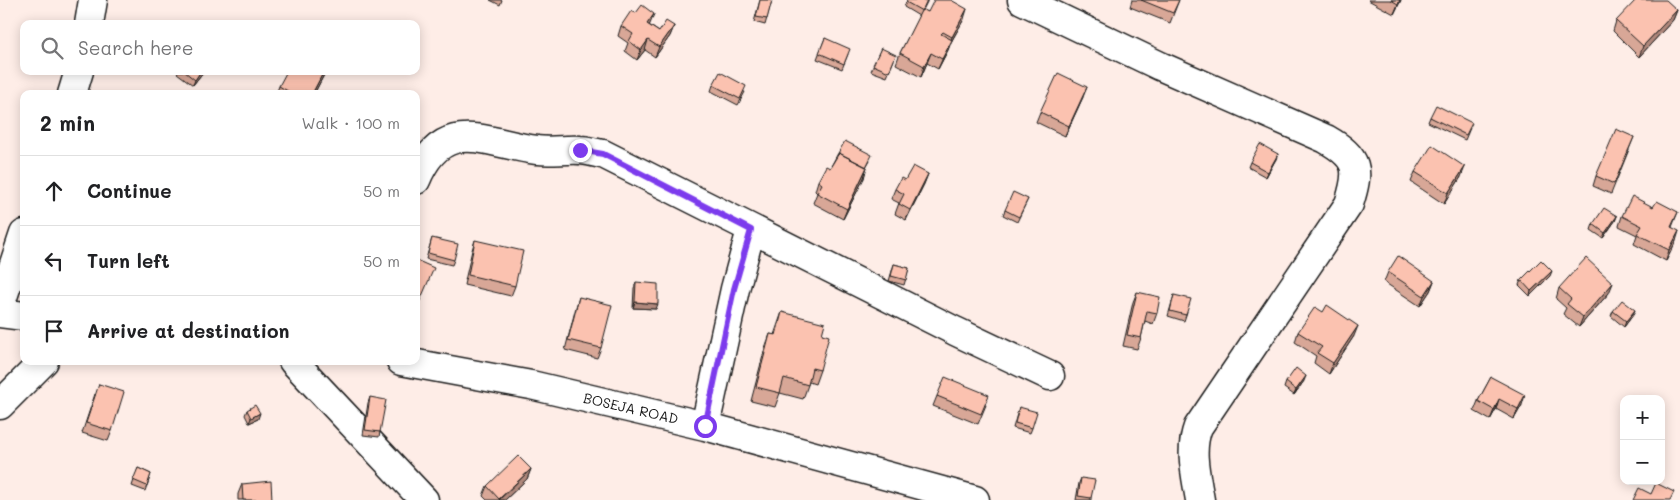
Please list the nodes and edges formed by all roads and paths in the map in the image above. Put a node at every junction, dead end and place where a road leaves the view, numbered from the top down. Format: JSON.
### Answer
{"nodes":[{"id":1,"x":93,"y":0,"type":"edge"},
{"id":2,"x":1022,"y":0,"type":"edge"},
{"id":3,"x":90,"y":20,"type":"edge"},
{"id":4,"x":78,"y":75,"type":"edge"},
{"id":5,"x":73,"y":90,"type":"edge"},
{"id":6,"x":420,"y":171,"type":"edge"},
{"id":7,"x":751,"y":230,"type":"junction"},
{"id":8,"x":20,"y":246,"type":"edge"},
{"id":9,"x":0,"y":306,"type":"edge"},
{"id":10,"x":0,"y":313,"type":"edge"},
{"id":11,"x":20,"y":316,"type":"edge"},
{"id":12,"x":40,"y":365,"type":"edge"},
{"id":13,"x":297,"y":365,"type":"edge"},
{"id":14,"x":420,"y":365,"type":"edge"},
{"id":15,"x":1050,"y":376,"type":"dead end"},
{"id":16,"x":0,"y":405,"type":"edge"},
{"id":17,"x":705,"y":426,"type":"junction"},
{"id":18,"x":424,"y":500,"type":"edge"},
{"id":19,"x":975,"y":500,"type":"edge"},
{"id":20,"x":1200,"y":500,"type":"edge"}],
"edges":[{"from":1,"to":3,"type":"street"},
{"from":2,"to":20,"type":"street"},
{"from":4,"to":5,"type":"street"},
{"from":6,"to":7,"type":"street"},
{"from":7,"to":15,"type":"street"},
{"from":7,"to":17,"type":"street"},
{"from":8,"to":9,"type":"street"},
{"from":10,"to":11,"type":"street"},
{"from":12,"to":16,"type":"street"},
{"from":13,"to":18,"type":"street"},
{"from":14,"to":17,"type":"street","name":"BOSEJA ROAD"},
{"from":17,"to":19,"type":"street","name":"BOSEJA ROAD"}]}
